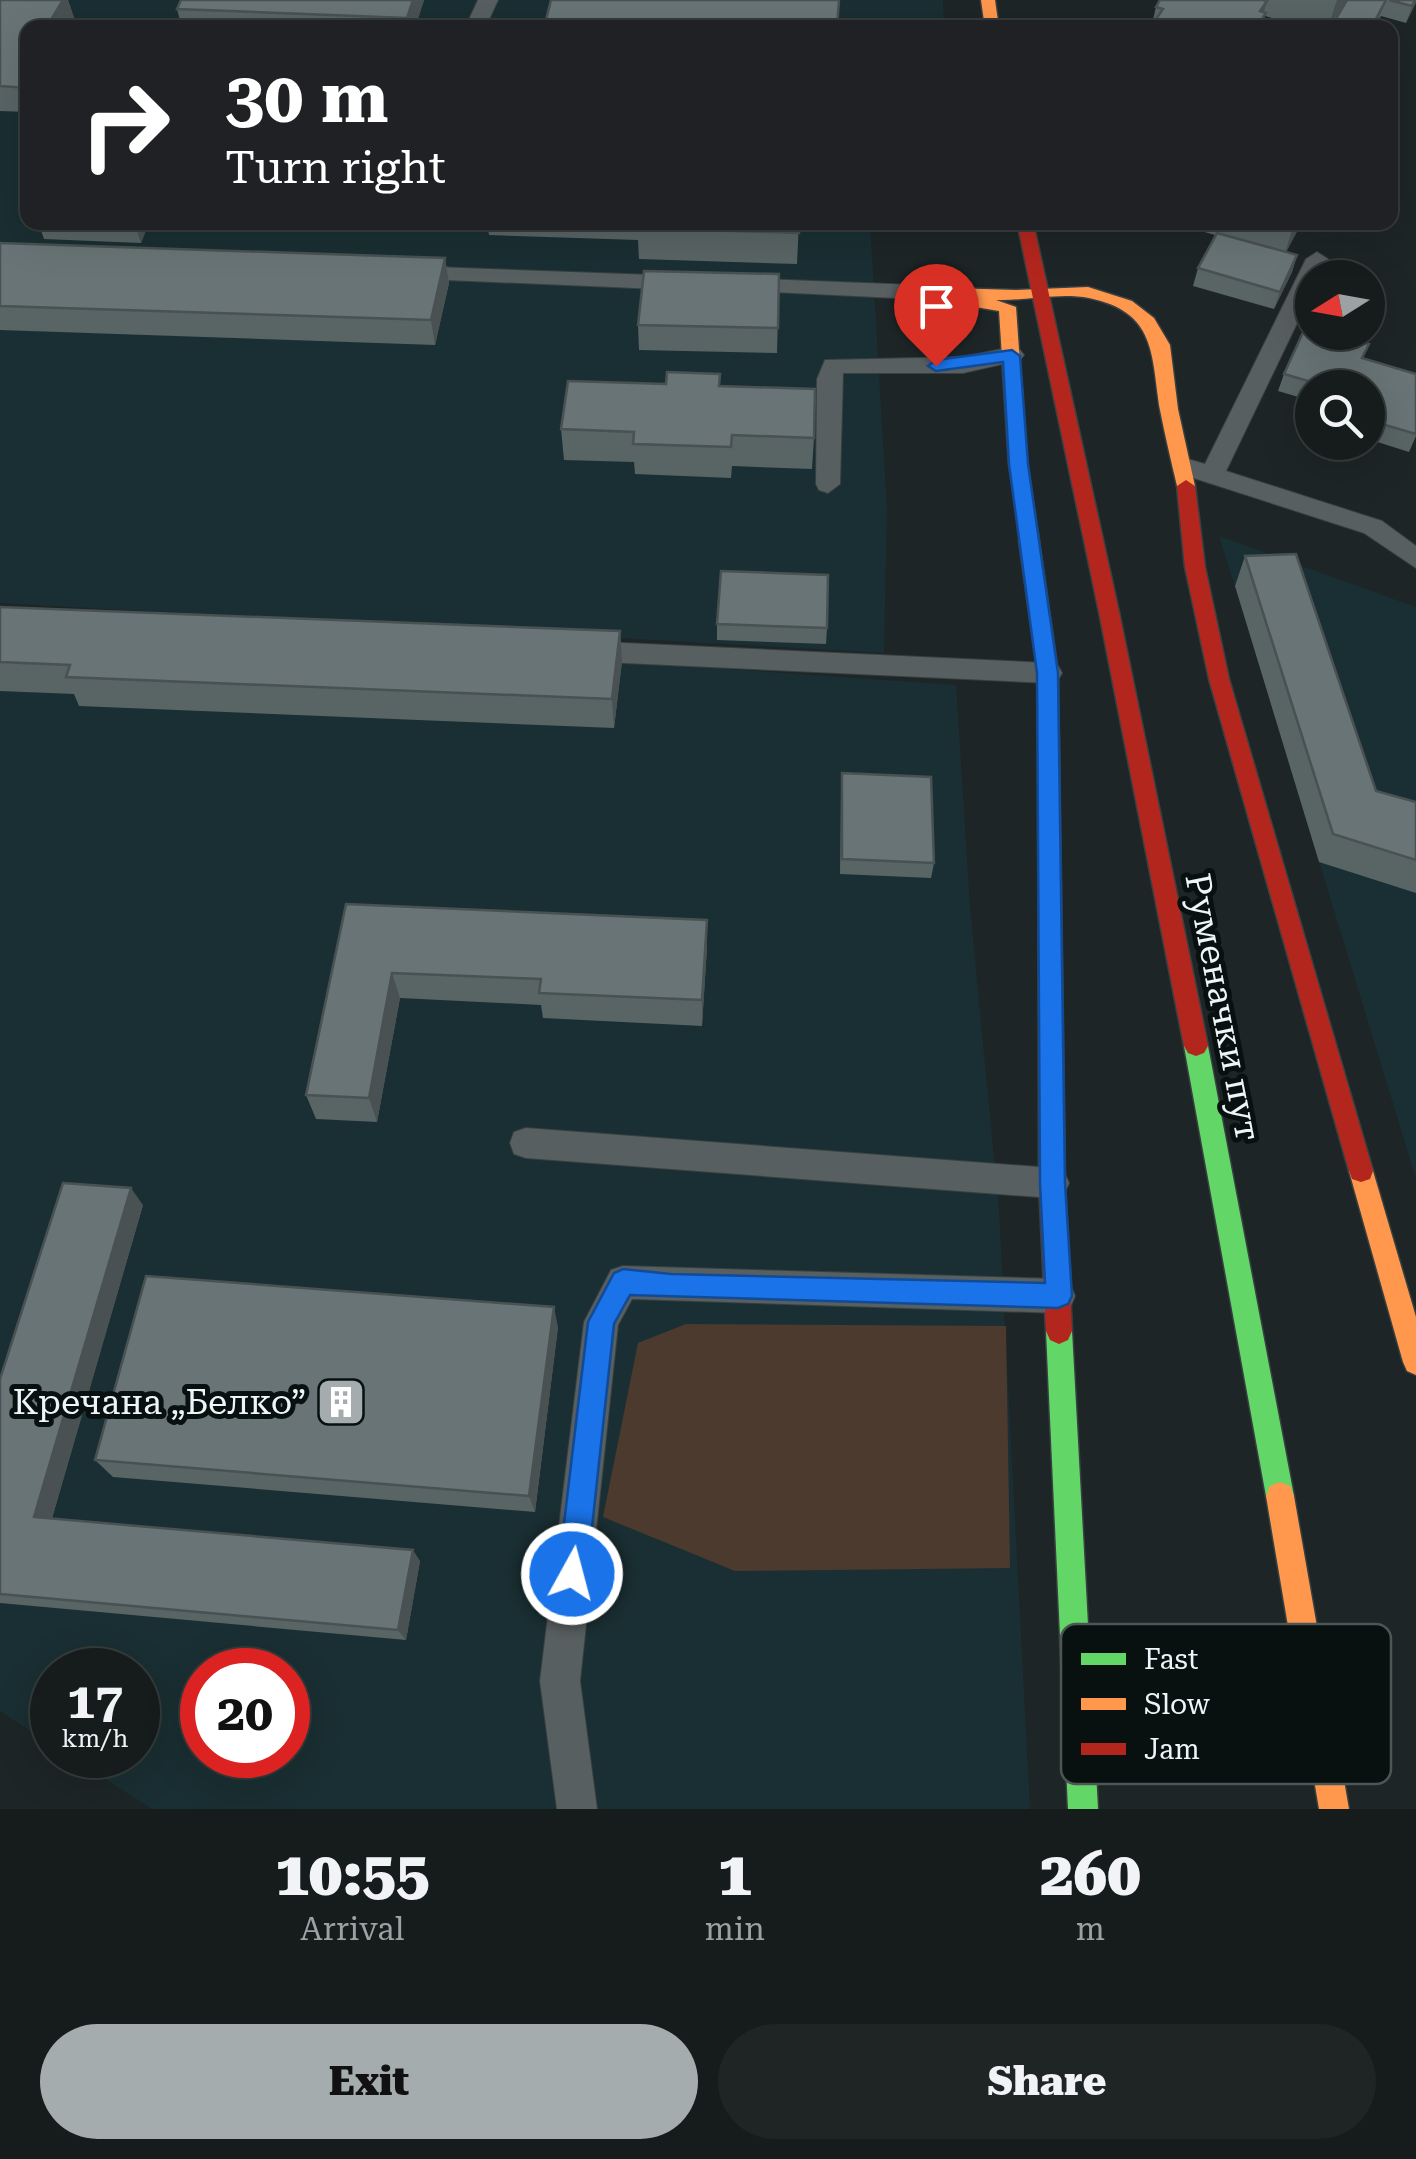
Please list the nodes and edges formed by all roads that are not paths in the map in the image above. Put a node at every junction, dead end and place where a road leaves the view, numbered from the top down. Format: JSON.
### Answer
{"nodes":[{"id":1,"x":1026,"y":230,"type":"edge"},
{"id":2,"x":378,"y":272,"type":"edge"},
{"id":3,"x":1037,"y":291,"type":"junction"},
{"id":4,"x":916,"y":292,"type":"junction"},
{"id":5,"x":1295,"y":305,"type":"edge"},
{"id":6,"x":1012,"y":356,"type":"junction"},
{"id":7,"x":1184,"y":466,"type":"junction"},
{"id":8,"x":1212,"y":475,"type":"junction"},
{"id":9,"x":828,"y":484,"type":"dead end"},
{"id":10,"x":1416,"y":559,"type":"edge"},
{"id":11,"x":554,"y":649,"type":"edge"},
{"id":12,"x":1048,"y":673,"type":"junction"},
{"id":13,"x":526,"y":1142,"type":"dead end"},
{"id":14,"x":1052,"y":1183,"type":"junction"},
{"id":15,"x":1058,"y":1296,"type":"junction"},
{"id":16,"x":1416,"y":1362,"type":"edge"},
{"id":17,"x":1074,"y":1624,"type":"edge"},
{"id":18,"x":1303,"y":1624,"type":"edge"},
{"id":19,"x":1082,"y":1784,"type":"edge"},
{"id":20,"x":1330,"y":1784,"type":"edge"},
{"id":21,"x":578,"y":1809,"type":"edge"},
{"id":22,"x":1083,"y":1809,"type":"edge"},
{"id":23,"x":1334,"y":1809,"type":"edge"}],
"edges":[{"from":1,"to":3,"type":"street","name":"Руменачки пут"},
{"from":2,"to":4,"type":"lane"},
{"from":3,"to":4,"type":"street"},
{"from":3,"to":7,"type":"street"},
{"from":3,"to":18,"type":"street","name":"Руменачки пут"},
{"from":4,"to":6,"type":"street"},
{"from":5,"to":8,"type":"lane"},
{"from":6,"to":9,"type":"lane"},
{"from":6,"to":12,"type":"street"},
{"from":7,"to":8,"type":"lane"},
{"from":7,"to":16,"type":"street"},
{"from":8,"to":10,"type":"lane"},
{"from":11,"to":12,"type":"lane"},
{"from":12,"to":14,"type":"street"},
{"from":13,"to":14,"type":"lane"},
{"from":14,"to":15,"type":"street"},
{"from":15,"to":17,"type":"street"},
{"from":15,"to":21,"type":"lane"},
{"from":19,"to":22,"type":"street"},
{"from":20,"to":23,"type":"street","name":"Руменачки пут"}]}
